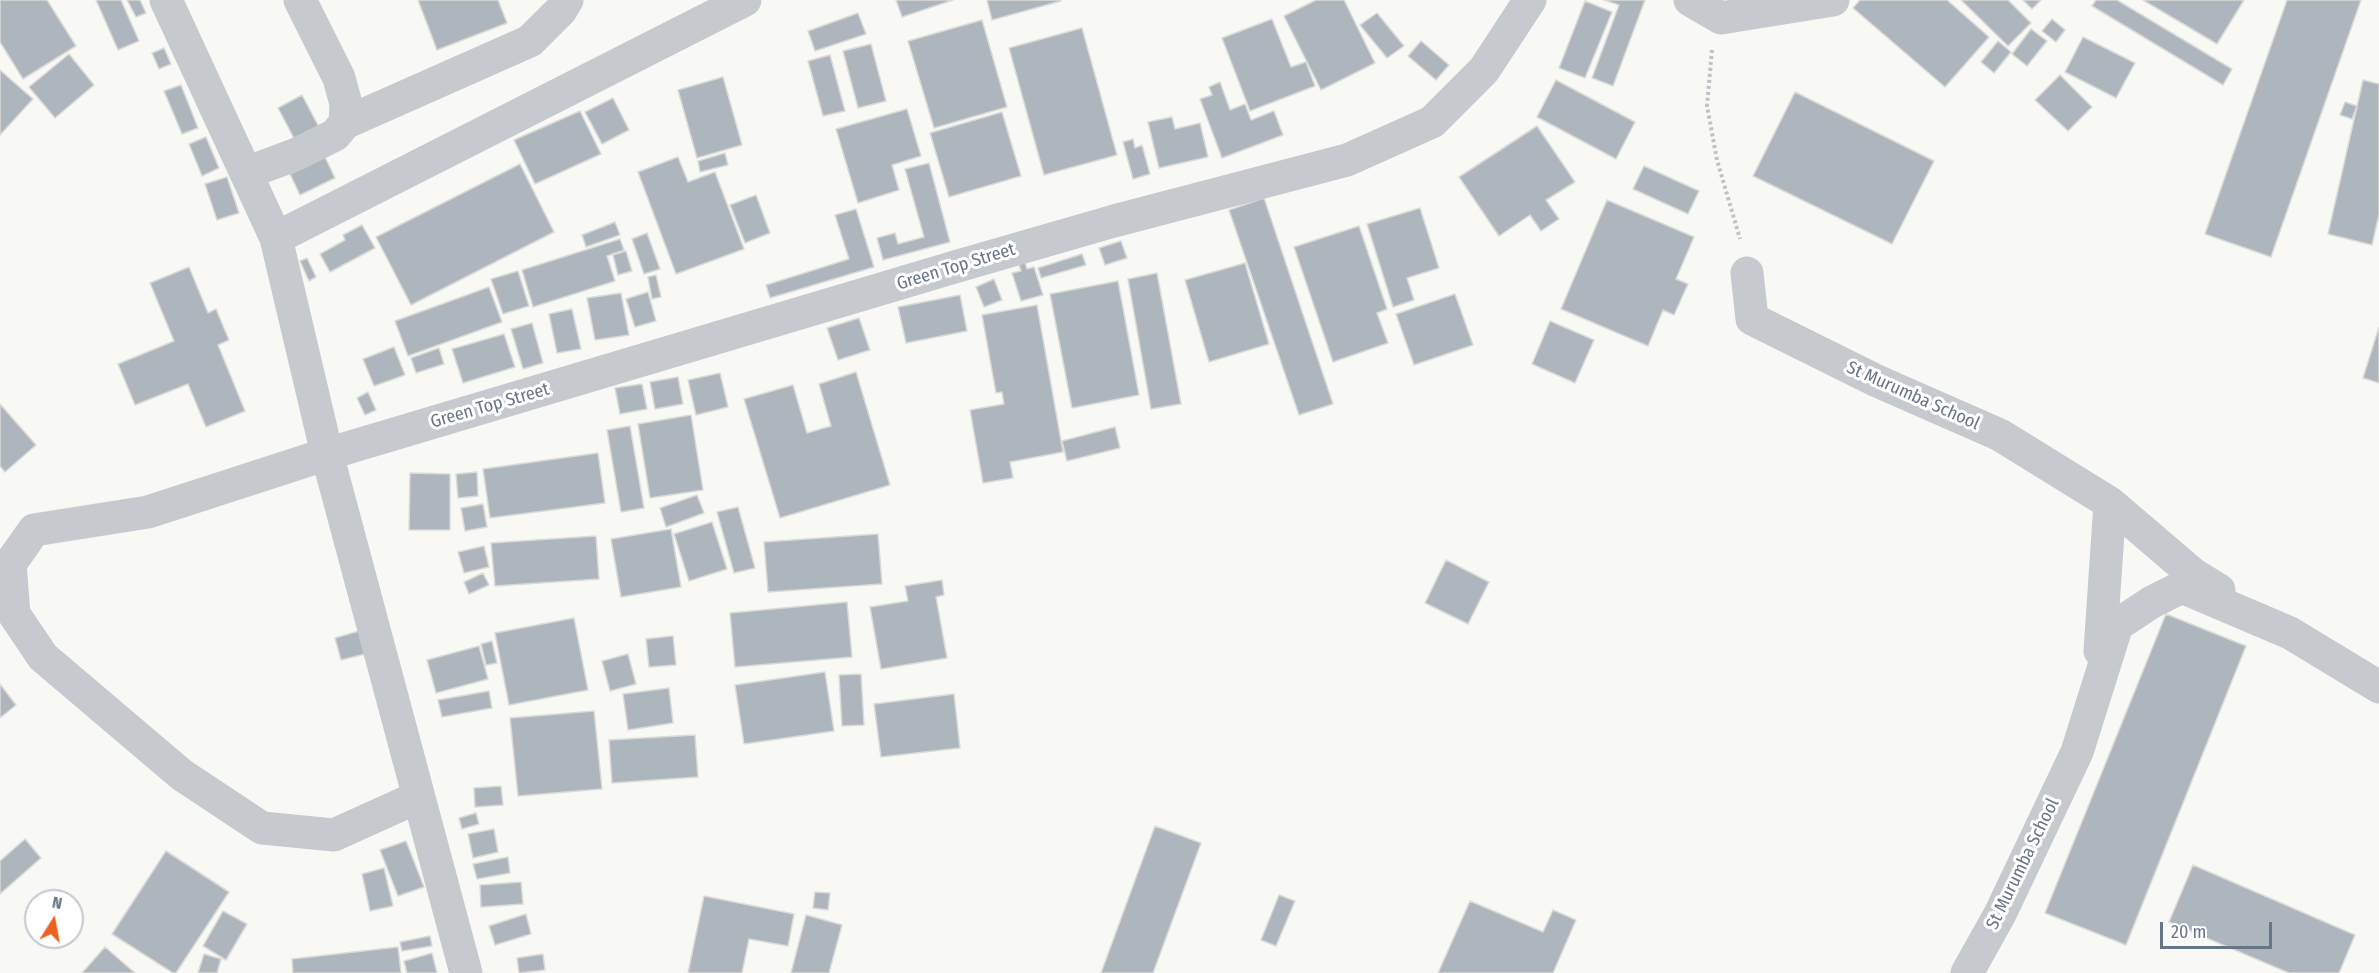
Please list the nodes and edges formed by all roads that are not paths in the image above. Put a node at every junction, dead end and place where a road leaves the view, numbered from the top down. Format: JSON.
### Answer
{"nodes":[{"id":1,"x":166,"y":0,"type":"edge"},
{"id":2,"x":300,"y":0,"type":"edge"},
{"id":3,"x":567,"y":0,"type":"edge"},
{"id":4,"x":745,"y":0,"type":"edge"},
{"id":5,"x":1530,"y":0,"type":"edge"},
{"id":6,"x":1690,"y":0,"type":"edge"},
{"id":7,"x":1833,"y":0,"type":"edge"},
{"id":8,"x":345,"y":123,"type":"junction"},
{"id":9,"x":246,"y":173,"type":"junction"},
{"id":10,"x":276,"y":238,"type":"junction"},
{"id":11,"x":1747,"y":273,"type":"road end"},
{"id":12,"x":327,"y":454,"type":"junction"},
{"id":13,"x":2110,"y":503,"type":"junction"},
{"id":14,"x":2290,"y":633,"type":"junction"},
{"id":15,"x":2098,"y":685,"type":"junction"},
{"id":16,"x":2379,"y":687,"type":"edge"},
{"id":17,"x":418,"y":797,"type":"junction"},
{"id":18,"x":466,"y":973,"type":"edge"},
{"id":19,"x":1967,"y":973,"type":"edge"}],
"edges":[{"from":1,"to":9,"type":"street"},
{"from":2,"to":8,"type":"street"},
{"from":3,"to":8,"type":"street"},
{"from":4,"to":10,"type":"street"},
{"from":5,"to":12,"type":"street","name":"Green Top Street"},
{"from":6,"to":7,"type":"street"},
{"from":8,"to":9,"type":"street"},
{"from":9,"to":10,"type":"street"},
{"from":10,"to":12,"type":"street"},
{"from":11,"to":13,"type":"street","name":"St Murumba School"},
{"from":12,"to":17,"type":"street"},
{"from":12,"to":17,"type":"street","name":"Green Top Street"},
{"from":13,"to":14,"type":"street","name":"St Murumba School"},
{"from":13,"to":15,"type":"street","name":"St Murumba School"},
{"from":14,"to":15,"type":"street","name":"St Murumba School"},
{"from":14,"to":16,"type":"street","name":"St Murumba School"},
{"from":15,"to":19,"type":"street","name":"St Murumba School"},
{"from":17,"to":18,"type":"street"}]}
